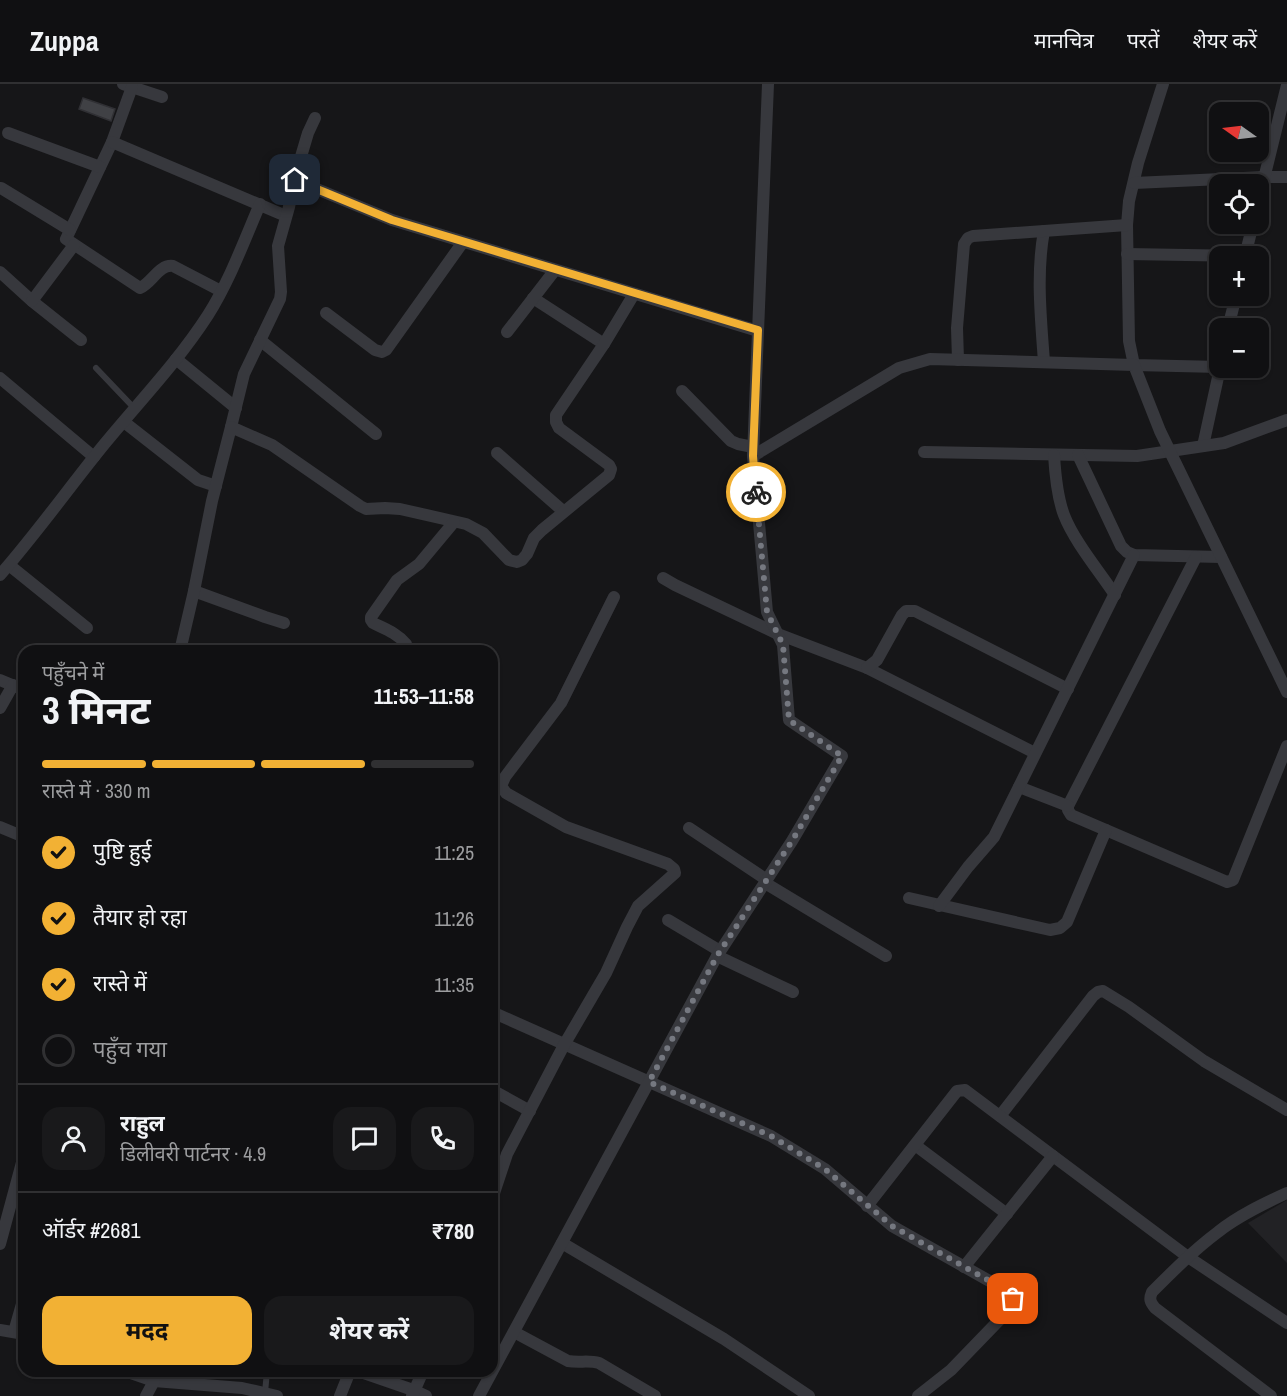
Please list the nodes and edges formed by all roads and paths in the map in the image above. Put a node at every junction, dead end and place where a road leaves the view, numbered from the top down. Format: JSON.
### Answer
{"nodes":[{"id":1,"x":768,"y":84,"type":"edge"},
{"id":2,"x":1163,"y":84,"type":"edge"},
{"id":3,"x":1287,"y":85,"type":"edge"},
{"id":4,"x":127,"y":86,"type":"edge"},
{"id":5,"x":162,"y":97,"type":"dead end"},
{"id":6,"x":315,"y":118,"type":"dead end"},
{"id":7,"x":8,"y":133,"type":"dead end"},
{"id":8,"x":112,"y":142,"type":"junction"},
{"id":9,"x":100,"y":167,"type":"junction"},
{"id":10,"x":1266,"y":174,"type":"edge"},
{"id":11,"x":1269,"y":177,"type":"edge"},
{"id":12,"x":1287,"y":177,"type":"edge"},
{"id":13,"x":295,"y":180,"type":"junction"},
{"id":14,"x":1209,"y":180,"type":"edge"},
{"id":15,"x":1134,"y":183,"type":"junction"},
{"id":16,"x":1,"y":188,"type":"edge"},
{"id":17,"x":260,"y":204,"type":"junction"},
{"id":18,"x":286,"y":216,"type":"junction"},
{"id":19,"x":1127,"y":225,"type":"junction"},
{"id":20,"x":70,"y":230,"type":"junction"},
{"id":21,"x":1044,"y":231,"type":"junction"},
{"id":22,"x":463,"y":242,"type":"junction"},
{"id":23,"x":74,"y":245,"type":"junction"},
{"id":24,"x":1128,"y":254,"type":"junction"},
{"id":25,"x":1209,"y":255,"type":"edge"},
{"id":26,"x":555,"y":270,"type":"junction"},
{"id":27,"x":0,"y":272,"type":"edge"},
{"id":28,"x":221,"y":291,"type":"junction"},
{"id":29,"x":634,"y":294,"type":"junction"},
{"id":30,"x":533,"y":298,"type":"junction"},
{"id":31,"x":32,"y":301,"type":"junction"},
{"id":32,"x":326,"y":313,"type":"dead end"},
{"id":33,"x":758,"y":330,"type":"junction"},
{"id":34,"x":507,"y":332,"type":"dead end"},
{"id":35,"x":81,"y":340,"type":"dead end"},
{"id":36,"x":260,"y":340,"type":"junction"},
{"id":37,"x":604,"y":344,"type":"junction"},
{"id":38,"x":176,"y":359,"type":"junction"},
{"id":39,"x":958,"y":360,"type":"junction"},
{"id":40,"x":1044,"y":362,"type":"junction"},
{"id":41,"x":1134,"y":365,"type":"junction"},
{"id":42,"x":1209,"y":367,"type":"edge"},
{"id":43,"x":96,"y":368,"type":"dead end"},
{"id":44,"x":0,"y":378,"type":"edge"},
{"id":45,"x":1218,"y":378,"type":"edge"},
{"id":46,"x":682,"y":391,"type":"dead end"},
{"id":47,"x":236,"y":408,"type":"junction"},
{"id":48,"x":135,"y":409,"type":"junction"},
{"id":49,"x":1287,"y":420,"type":"edge"},
{"id":50,"x":124,"y":422,"type":"junction"},
{"id":51,"x":231,"y":427,"type":"junction"},
{"id":52,"x":376,"y":434,"type":"dead end"},
{"id":53,"x":1203,"y":446,"type":"junction"},
{"id":54,"x":753,"y":451,"type":"junction"},
{"id":55,"x":1170,"y":451,"type":"junction"},
{"id":56,"x":924,"y":452,"type":"dead end"},
{"id":57,"x":497,"y":453,"type":"dead end"},
{"id":58,"x":1054,"y":455,"type":"junction"},
{"id":59,"x":1078,"y":455,"type":"junction"},
{"id":60,"x":94,"y":457,"type":"junction"},
{"id":61,"x":216,"y":486,"type":"junction"},
{"id":62,"x":563,"y":512,"type":"junction"},
{"id":63,"x":454,"y":522,"type":"junction"},
{"id":64,"x":1134,"y":555,"type":"junction"},
{"id":65,"x":1196,"y":556,"type":"junction"},
{"id":66,"x":1221,"y":557,"type":"junction"},
{"id":67,"x":9,"y":565,"type":"junction"},
{"id":68,"x":0,"y":575,"type":"edge"},
{"id":69,"x":663,"y":578,"type":"dead end"},
{"id":70,"x":194,"y":591,"type":"junction"},
{"id":71,"x":1115,"y":595,"type":"junction"},
{"id":72,"x":614,"y":597,"type":"dead end"},
{"id":73,"x":284,"y":623,"type":"dead end"},
{"id":74,"x":87,"y":628,"type":"dead end"},
{"id":75,"x":778,"y":634,"type":"junction"},
{"id":76,"x":181,"y":645,"type":"edge"},
{"id":77,"x":406,"y":645,"type":"edge"},
{"id":78,"x":867,"y":668,"type":"junction"},
{"id":79,"x":0,"y":680,"type":"edge"},
{"id":80,"x":18,"y":687,"type":"edge"},
{"id":81,"x":1068,"y":689,"type":"junction"},
{"id":82,"x":1287,"y":692,"type":"edge"},
{"id":83,"x":0,"y":708,"type":"edge"},
{"id":84,"x":1287,"y":746,"type":"edge"},
{"id":85,"x":1035,"y":753,"type":"junction"},
{"id":86,"x":1019,"y":787,"type":"junction"},
{"id":87,"x":1068,"y":806,"type":"junction"},
{"id":88,"x":0,"y":827,"type":"edge"},
{"id":89,"x":689,"y":828,"type":"dead end"},
{"id":90,"x":1106,"y":830,"type":"junction"},
{"id":91,"x":18,"y":834,"type":"edge"},
{"id":92,"x":766,"y":881,"type":"junction"},
{"id":93,"x":909,"y":898,"type":"dead end"},
{"id":94,"x":939,"y":906,"type":"junction"},
{"id":95,"x":668,"y":920,"type":"dead end"},
{"id":96,"x":718,"y":953,"type":"junction"},
{"id":97,"x":886,"y":956,"type":"dead end"},
{"id":98,"x":793,"y":992,"type":"dead end"},
{"id":99,"x":498,"y":1015,"type":"edge"},
{"id":100,"x":564,"y":1045,"type":"junction"},
{"id":101,"x":649,"y":1082,"type":"junction"},
{"id":102,"x":498,"y":1093,"type":"edge"},
{"id":103,"x":1287,"y":1110,"type":"edge"},
{"id":104,"x":530,"y":1111,"type":"junction"},
{"id":105,"x":1000,"y":1116,"type":"junction"},
{"id":106,"x":915,"y":1145,"type":"junction"},
{"id":107,"x":1053,"y":1156,"type":"junction"},
{"id":108,"x":18,"y":1177,"type":"edge"},
{"id":109,"x":498,"y":1181,"type":"edge"},
{"id":110,"x":1287,"y":1193,"type":"edge"},
{"id":111,"x":867,"y":1206,"type":"junction"},
{"id":112,"x":1007,"y":1214,"type":"junction"},
{"id":113,"x":562,"y":1243,"type":"junction"},
{"id":114,"x":0,"y":1244,"type":"edge"},
{"id":115,"x":1188,"y":1257,"type":"junction"},
{"id":116,"x":964,"y":1267,"type":"junction"},
{"id":117,"x":1287,"y":1323,"type":"edge"},
{"id":118,"x":0,"y":1330,"type":"edge"},
{"id":119,"x":514,"y":1332,"type":"junction"},
{"id":120,"x":18,"y":1333,"type":"edge"},
{"id":121,"x":498,"y":1363,"type":"edge"},
{"id":122,"x":144,"y":1377,"type":"edge"},
{"id":123,"x":268,"y":1377,"type":"edge"},
{"id":124,"x":348,"y":1377,"type":"edge"},
{"id":125,"x":373,"y":1377,"type":"edge"},
{"id":126,"x":420,"y":1377,"type":"edge"},
{"id":127,"x":491,"y":1377,"type":"edge"},
{"id":128,"x":154,"y":1380,"type":"junction"},
{"id":129,"x":412,"y":1393,"type":"edge"},
{"id":130,"x":271,"y":1395,"type":"edge"},
{"id":131,"x":146,"y":1396,"type":"edge"},
{"id":132,"x":340,"y":1396,"type":"edge"},
{"id":133,"x":426,"y":1396,"type":"edge"},
{"id":134,"x":481,"y":1396,"type":"edge"},
{"id":135,"x":655,"y":1396,"type":"edge"},
{"id":136,"x":809,"y":1396,"type":"edge"},
{"id":137,"x":918,"y":1396,"type":"edge"},
{"id":138,"x":1271,"y":1396,"type":"edge"}],
"edges":[{"from":1,"to":33,"type":"street"},
{"from":2,"to":15,"type":"street"},
{"from":3,"to":10,"type":"street"},
{"from":4,"to":5,"type":"street"},
{"from":4,"to":8,"type":"street"},
{"from":6,"to":13,"type":"street"},
{"from":7,"to":9,"type":"street"},
{"from":8,"to":9,"type":"street"},
{"from":8,"to":17,"type":"street"},
{"from":9,"to":20,"type":"street"},
{"from":11,"to":12,"type":"street"},
{"from":13,"to":18,"type":"street"},
{"from":13,"to":22,"type":"street"},
{"from":14,"to":15,"type":"street"},
{"from":15,"to":19,"type":"street"},
{"from":16,"to":20,"type":"street"},
{"from":17,"to":18,"type":"street"},
{"from":17,"to":28,"type":"street"},
{"from":18,"to":36,"type":"street"},
{"from":19,"to":21,"type":"street"},
{"from":19,"to":24,"type":"street"},
{"from":20,"to":23,"type":"street"},
{"from":21,"to":39,"type":"street"},
{"from":21,"to":40,"type":"street"},
{"from":22,"to":26,"type":"street"},
{"from":22,"to":32,"type":"street"},
{"from":23,"to":28,"type":"street"},
{"from":23,"to":31,"type":"street"},
{"from":24,"to":25,"type":"street"},
{"from":24,"to":41,"type":"street"},
{"from":26,"to":29,"type":"street"},
{"from":26,"to":30,"type":"street"},
{"from":27,"to":31,"type":"street"},
{"from":28,"to":38,"type":"street"},
{"from":29,"to":33,"type":"street"},
{"from":29,"to":37,"type":"street"},
{"from":30,"to":34,"type":"street"},
{"from":30,"to":37,"type":"street"},
{"from":31,"to":35,"type":"street"},
{"from":33,"to":54,"type":"street"},
{"from":36,"to":47,"type":"street"},
{"from":36,"to":52,"type":"street"},
{"from":37,"to":62,"type":"street"},
{"from":38,"to":47,"type":"street"},
{"from":38,"to":48,"type":"street"},
{"from":39,"to":40,"type":"street"},
{"from":39,"to":54,"type":"street"},
{"from":40,"to":41,"type":"street"},
{"from":41,"to":42,"type":"street"},
{"from":41,"to":55,"type":"street"},
{"from":43,"to":48,"type":"lane"},
{"from":44,"to":60,"type":"street"},
{"from":45,"to":53,"type":"street"},
{"from":46,"to":54,"type":"street"},
{"from":47,"to":51,"type":"street"},
{"from":48,"to":50,"type":"street"},
{"from":49,"to":53,"type":"street"},
{"from":50,"to":60,"type":"street"},
{"from":50,"to":61,"type":"street"},
{"from":51,"to":61,"type":"street"},
{"from":51,"to":63,"type":"street"},
{"from":53,"to":55,"type":"street"},
{"from":54,"to":75,"type":"street"},
{"from":55,"to":59,"type":"street"},
{"from":55,"to":66,"type":"street"},
{"from":56,"to":58,"type":"street"},
{"from":57,"to":62,"type":"street"},
{"from":58,"to":59,"type":"street"},
{"from":58,"to":71,"type":"street"},
{"from":59,"to":64,"type":"street"},
{"from":60,"to":67,"type":"street"},
{"from":61,"to":70,"type":"street"},
{"from":62,"to":63,"type":"street"},
{"from":63,"to":77,"type":"street"},
{"from":64,"to":65,"type":"street"},
{"from":64,"to":71,"type":"street"},
{"from":65,"to":66,"type":"street"},
{"from":65,"to":87,"type":"street"},
{"from":66,"to":82,"type":"street"},
{"from":67,"to":68,"type":"street"},
{"from":67,"to":74,"type":"street"},
{"from":69,"to":75,"type":"street"},
{"from":70,"to":73,"type":"street"},
{"from":70,"to":76,"type":"street"},
{"from":71,"to":81,"type":"street"},
{"from":72,"to":100,"type":"street"},
{"from":75,"to":78,"type":"street"},
{"from":75,"to":92,"type":"street"},
{"from":78,"to":81,"type":"street"},
{"from":78,"to":85,"type":"street"},
{"from":79,"to":80,"type":"street"},
{"from":80,"to":83,"type":"street"},
{"from":81,"to":85,"type":"street"},
{"from":84,"to":90,"type":"street"},
{"from":85,"to":86,"type":"street"},
{"from":86,"to":87,"type":"street"},
{"from":86,"to":94,"type":"street"},
{"from":87,"to":90,"type":"street"},
{"from":88,"to":91,"type":"street"},
{"from":89,"to":92,"type":"street"},
{"from":90,"to":94,"type":"street"},
{"from":92,"to":96,"type":"street"},
{"from":92,"to":97,"type":"street"},
{"from":93,"to":94,"type":"street"},
{"from":95,"to":96,"type":"street"},
{"from":96,"to":98,"type":"street"},
{"from":96,"to":101,"type":"street"},
{"from":99,"to":100,"type":"street"},
{"from":100,"to":101,"type":"street"},
{"from":100,"to":104,"type":"street"},
{"from":101,"to":111,"type":"street"},
{"from":101,"to":113,"type":"street"},
{"from":102,"to":104,"type":"street"},
{"from":103,"to":105,"type":"street"},
{"from":104,"to":109,"type":"street"},
{"from":105,"to":106,"type":"street"},
{"from":105,"to":107,"type":"street"},
{"from":106,"to":111,"type":"street"},
{"from":106,"to":112,"type":"street"},
{"from":107,"to":112,"type":"street"},
{"from":107,"to":115,"type":"street"},
{"from":108,"to":114,"type":"street"},
{"from":110,"to":115,"type":"street"},
{"from":111,"to":116,"type":"street"},
{"from":112,"to":116,"type":"street"},
{"from":113,"to":119,"type":"street"},
{"from":113,"to":136,"type":"street"},
{"from":115,"to":117,"type":"street"},
{"from":115,"to":138,"type":"street"},
{"from":116,"to":137,"type":"street"},
{"from":118,"to":120,"type":"street"},
{"from":119,"to":121,"type":"street"},
{"from":119,"to":135,"type":"street"},
{"from":122,"to":128,"type":"street"},
{"from":123,"to":130,"type":"lane"},
{"from":124,"to":132,"type":"street"},
{"from":125,"to":129,"type":"street"},
{"from":126,"to":129,"type":"street"},
{"from":127,"to":134,"type":"street"},
{"from":128,"to":130,"type":"street"},
{"from":128,"to":131,"type":"street"},
{"from":129,"to":133,"type":"street"}]}
